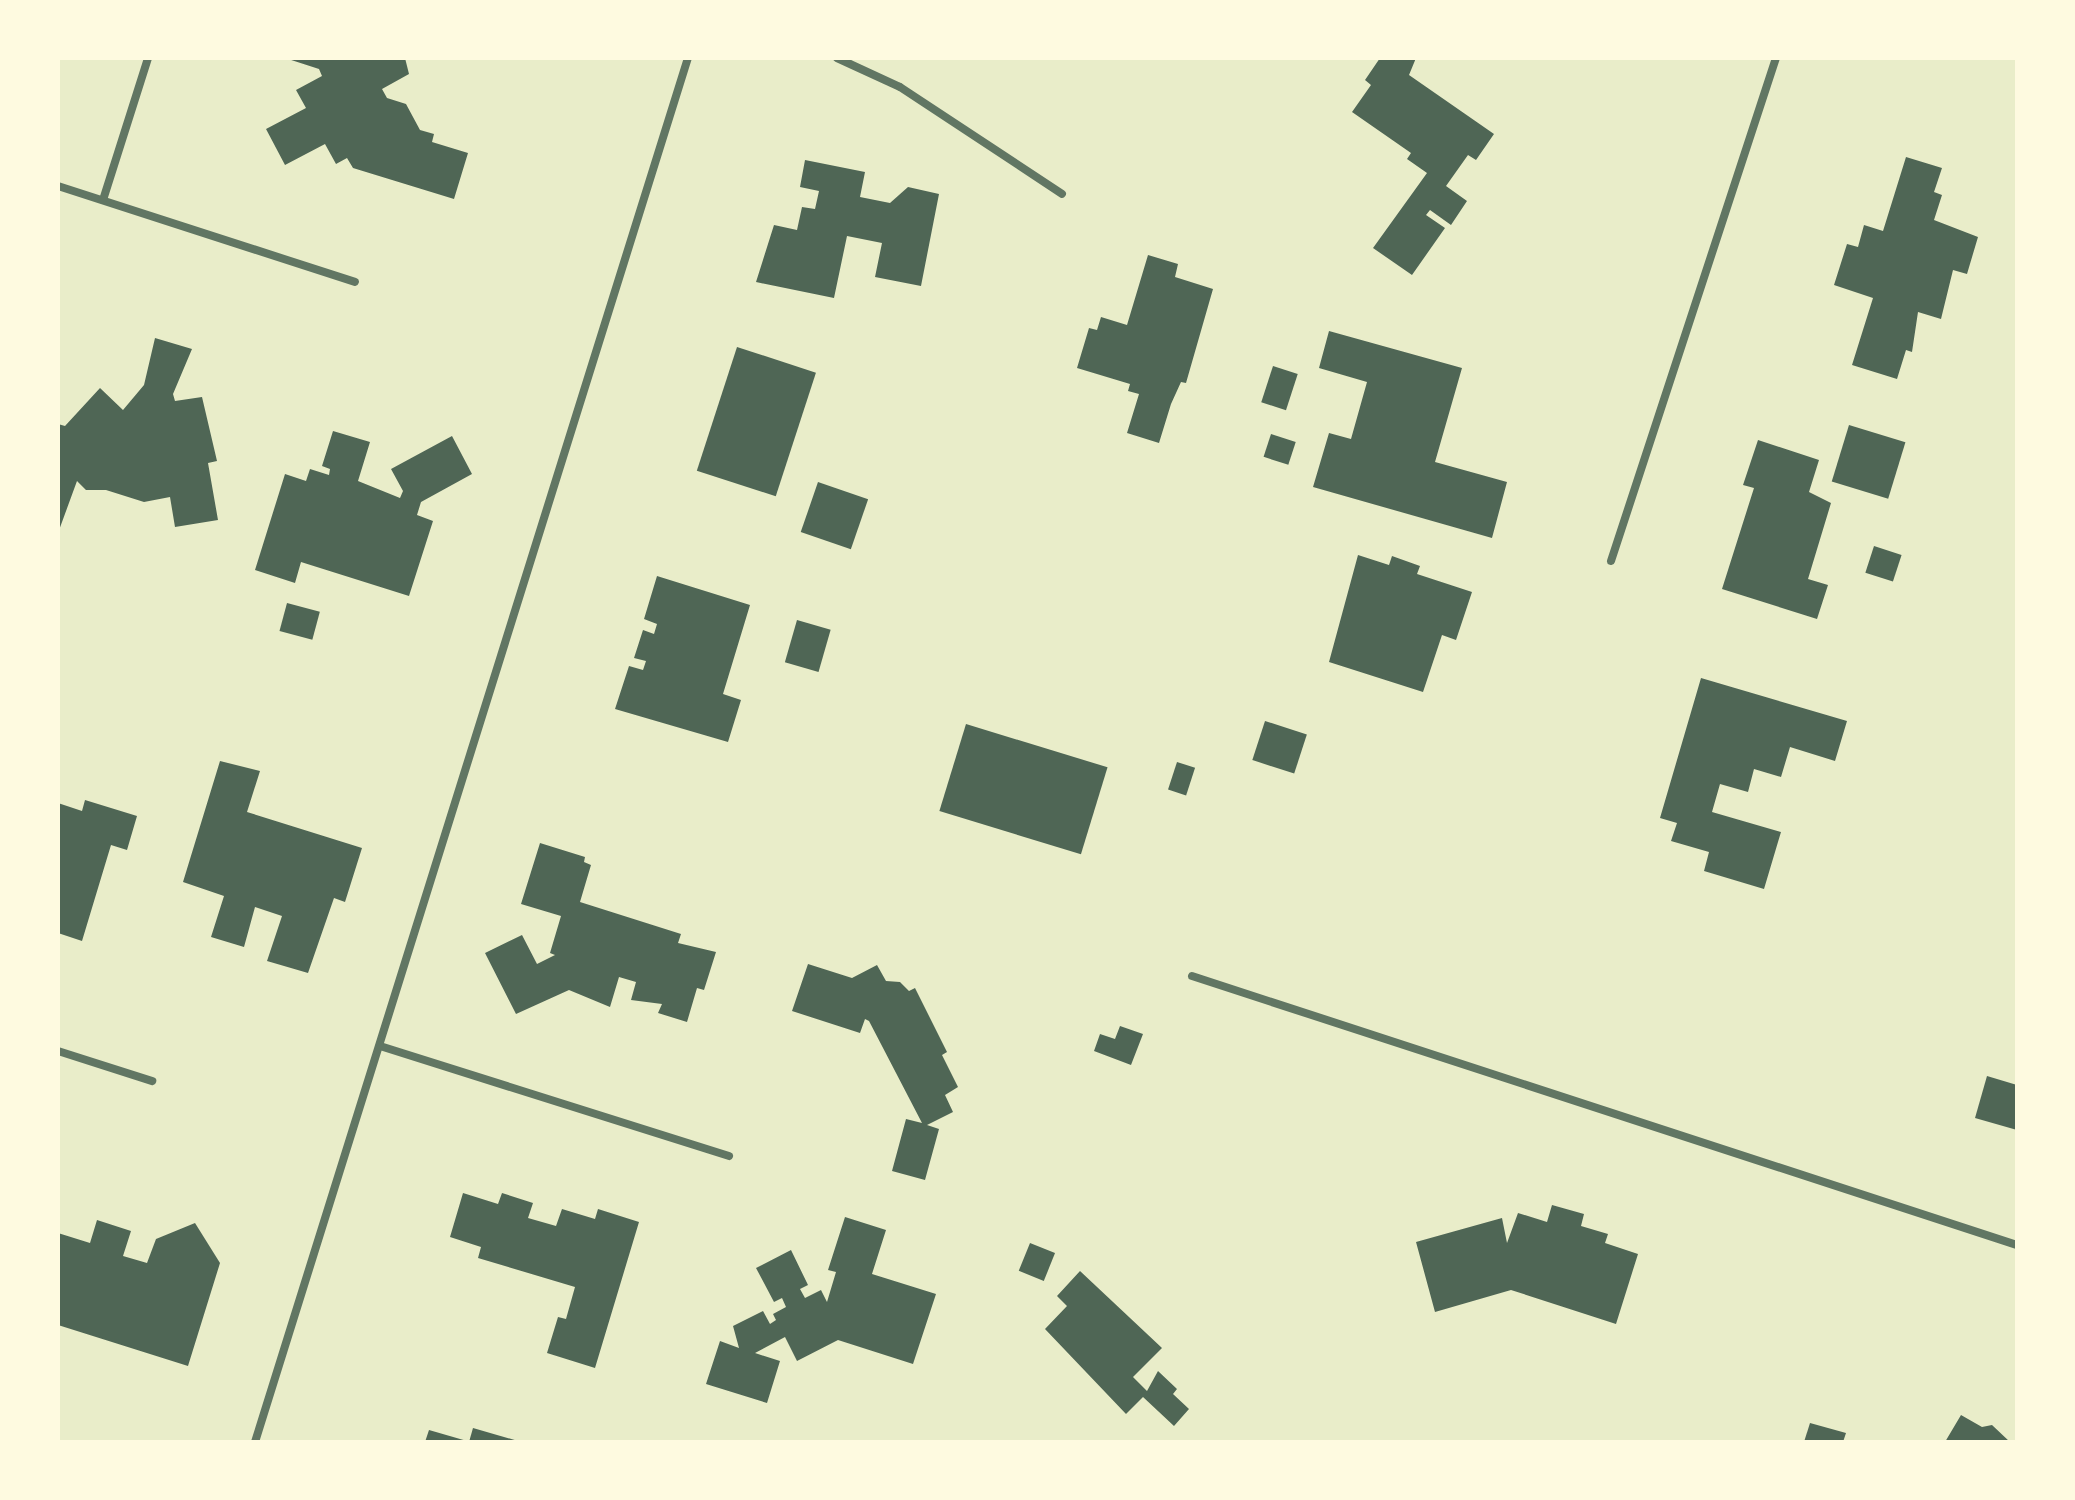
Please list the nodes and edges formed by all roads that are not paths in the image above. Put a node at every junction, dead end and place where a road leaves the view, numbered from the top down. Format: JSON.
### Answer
{"nodes":[{"id":1,"x":148,"y":58,"type":"edge"},
{"id":2,"x":688,"y":58,"type":"edge"},
{"id":3,"x":837,"y":58,"type":"edge"},
{"id":4,"x":1776,"y":58,"type":"edge"},
{"id":5,"x":58,"y":186,"type":"edge"},
{"id":6,"x":1062,"y":194,"type":"dead end"},
{"id":7,"x":103,"y":200,"type":"junction"},
{"id":8,"x":355,"y":282,"type":"dead end"},
{"id":9,"x":1611,"y":561,"type":"dead end"},
{"id":10,"x":1192,"y":976,"type":"dead end"},
{"id":11,"x":380,"y":1046,"type":"junction"},
{"id":12,"x":58,"y":1051,"type":"edge"},
{"id":13,"x":152,"y":1081,"type":"dead end"},
{"id":14,"x":729,"y":1156,"type":"dead end"},
{"id":15,"x":2017,"y":1245,"type":"edge"},
{"id":16,"x":255,"y":1442,"type":"edge"}],
"edges":[{"from":1,"to":7,"type":"street"},
{"from":2,"to":11,"type":"street"},
{"from":3,"to":6,"type":"street"},
{"from":4,"to":9,"type":"street"},
{"from":5,"to":7,"type":"street"},
{"from":7,"to":8,"type":"street"},
{"from":10,"to":15,"type":"street"},
{"from":11,"to":14,"type":"street"},
{"from":11,"to":16,"type":"street"},
{"from":12,"to":13,"type":"street"}]}
